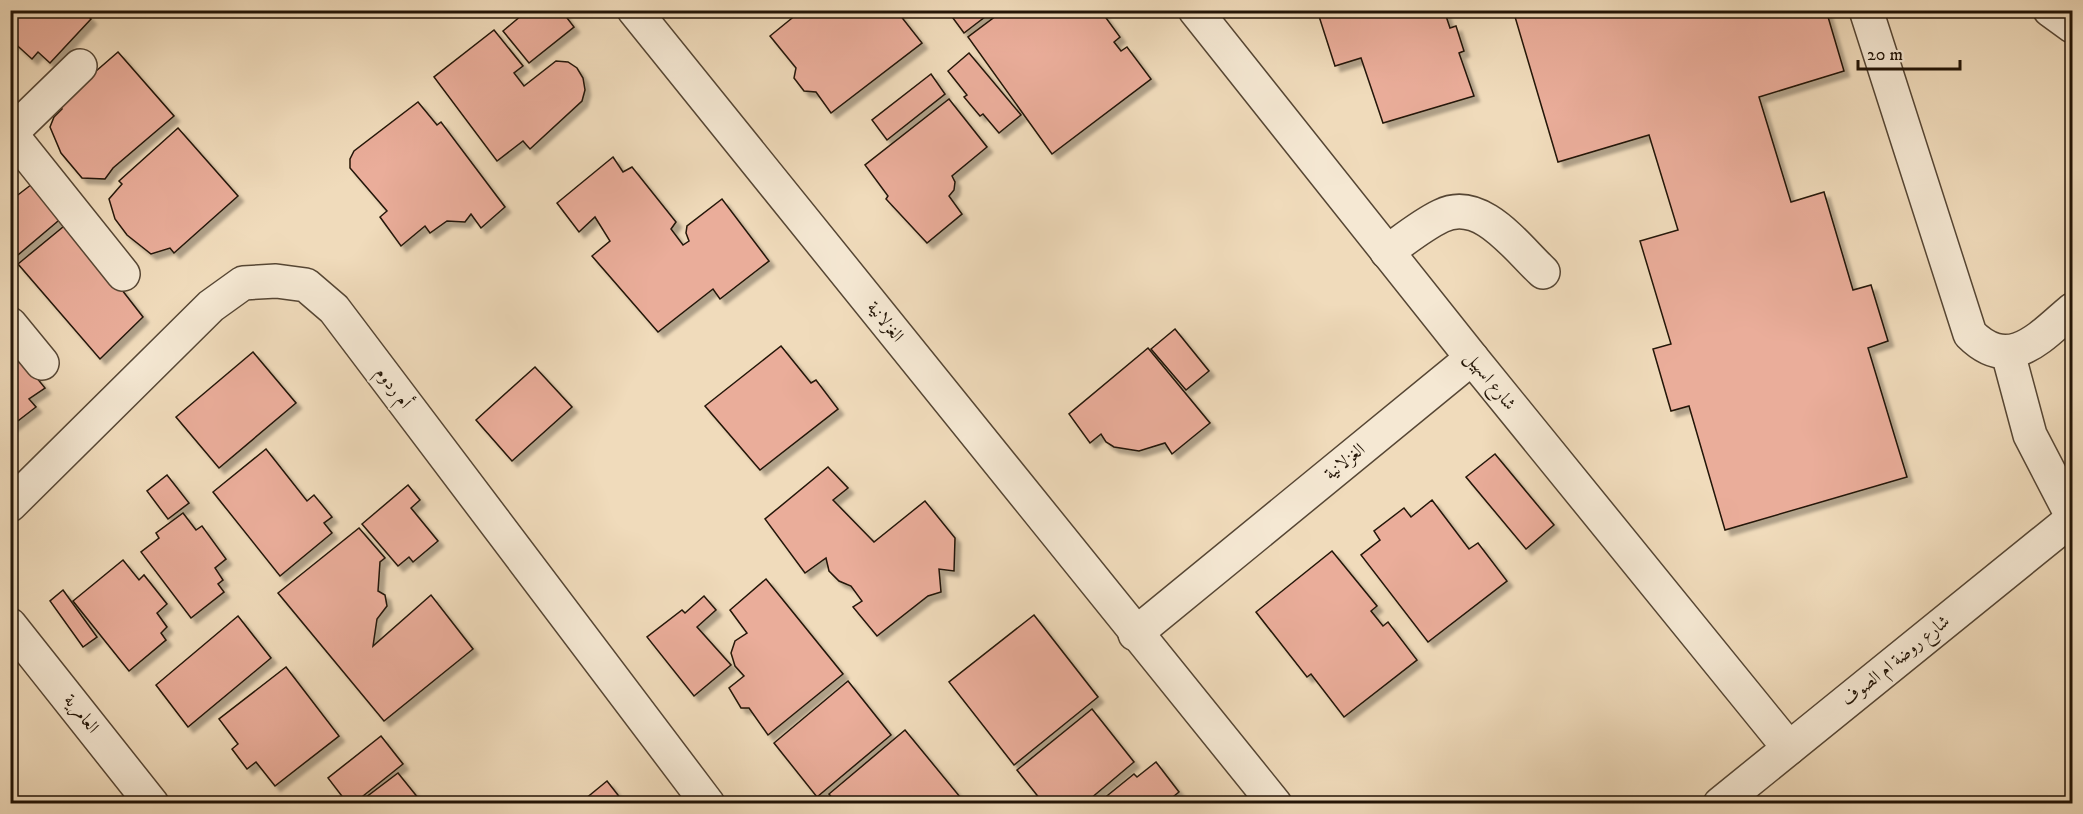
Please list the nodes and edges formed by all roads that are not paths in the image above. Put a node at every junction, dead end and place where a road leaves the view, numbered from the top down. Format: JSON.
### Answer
{"nodes":[{"id":1,"x":634,"y":10,"type":"edge"},
{"id":2,"x":1195,"y":10,"type":"edge"},
{"id":3,"x":1866,"y":10,"type":"edge"},
{"id":4,"x":2050,"y":10,"type":"edge"},
{"id":5,"x":2073,"y":26,"type":"edge"},
{"id":6,"x":80,"y":66,"type":"dead end"},
{"id":7,"x":11,"y":134,"type":"edge"},
{"id":8,"x":1387,"y":252,"type":"junction"},
{"id":9,"x":1543,"y":272,"type":"dead end"},
{"id":10,"x":123,"y":274,"type":"dead end"},
{"id":11,"x":2073,"y":310,"type":"edge"},
{"id":12,"x":10,"y":324,"type":"edge"},
{"id":13,"x":2008,"y":353,"type":"junction"},
{"id":14,"x":1472,"y":358,"type":"junction"},
{"id":15,"x":42,"y":363,"type":"dead end"},
{"id":16,"x":10,"y":505,"type":"edge"},
{"id":17,"x":2073,"y":517,"type":"edge"},
{"id":18,"x":10,"y":626,"type":"edge"},
{"id":19,"x":1136,"y":634,"type":"junction"},
{"id":20,"x":1789,"y":748,"type":"junction"},
{"id":21,"x":152,"y":804,"type":"edge"},
{"id":22,"x":708,"y":804,"type":"edge"},
{"id":23,"x":1275,"y":804,"type":"edge"},
{"id":24,"x":1720,"y":804,"type":"edge"}],
"edges":[{"from":1,"to":19,"type":"street","name":"الغزلانية"},
{"from":2,"to":8,"type":"street","name":"شارع اسهيل"},
{"from":3,"to":13,"type":"street"},
{"from":4,"to":5,"type":"street"},
{"from":6,"to":7,"type":"street"},
{"from":7,"to":10,"type":"street"},
{"from":8,"to":9,"type":"street"},
{"from":8,"to":14,"type":"street","name":"شارع اسهيل"},
{"from":11,"to":13,"type":"street"},
{"from":12,"to":15,"type":"street"},
{"from":13,"to":17,"type":"street"},
{"from":14,"to":19,"type":"street","name":"الغزلانية"},
{"from":14,"to":20,"type":"street","name":"شارع اسهيل"},
{"from":16,"to":22,"type":"street","name":"أم ردوم"},
{"from":17,"to":20,"type":"street","name":"شارع روضة ام الصوف"},
{"from":18,"to":21,"type":"street","name":"العامرية"},
{"from":19,"to":23,"type":"street","name":"الغزلانية"},
{"from":20,"to":24,"type":"street","name":"شارع روضة ام الصوف"}]}
